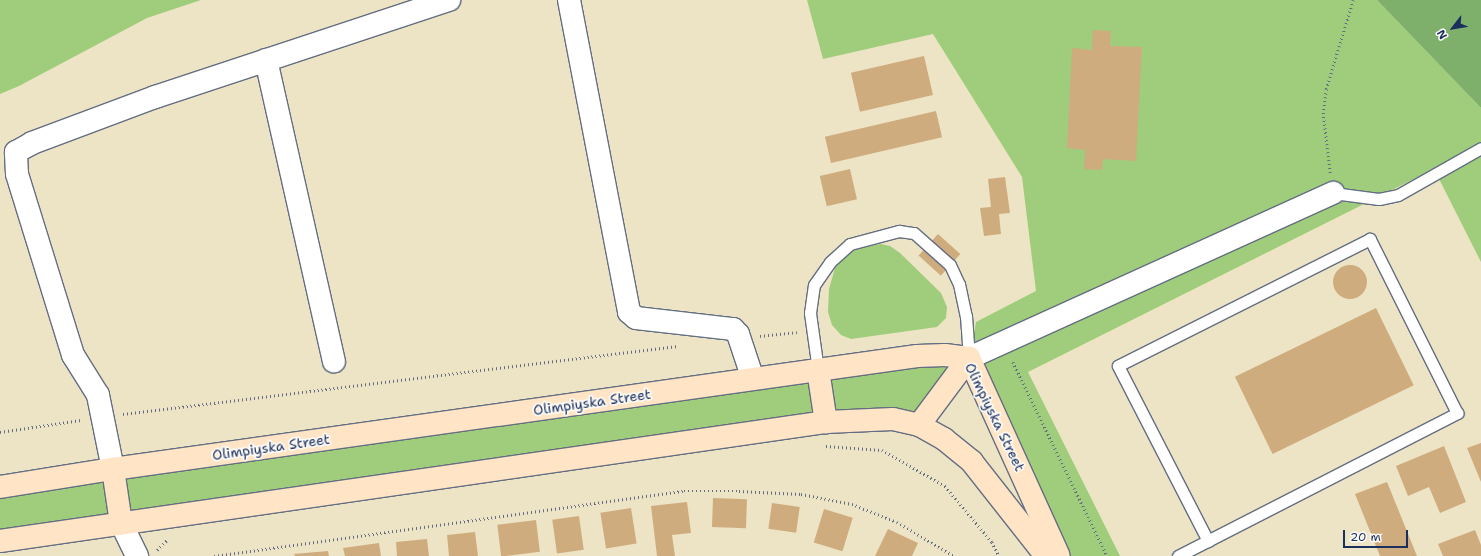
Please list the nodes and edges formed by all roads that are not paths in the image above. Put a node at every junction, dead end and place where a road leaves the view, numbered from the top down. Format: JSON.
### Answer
{"nodes":[{"id":1,"x":449,"y":0,"type":"edge"},
{"id":2,"x":568,"y":0,"type":"edge"},
{"id":3,"x":266,"y":60,"type":"junction"},
{"id":4,"x":1481,"y":148,"type":"edge"},
{"id":5,"x":1333,"y":193,"type":"joint"},
{"id":6,"x":969,"y":358,"type":"junction"},
{"id":7,"x":334,"y":361,"type":"dead end"},
{"id":8,"x":818,"y":370,"type":"junction"},
{"id":9,"x":753,"y":379,"type":"junction"},
{"id":10,"x":826,"y":422,"type":"junction"},
{"id":11,"x":919,"y":425,"type":"junction"},
{"id":12,"x":113,"y":469,"type":"junction"},
{"id":13,"x":0,"y":487,"type":"edge"},
{"id":14,"x":121,"y":523,"type":"junction"},
{"id":15,"x":0,"y":540,"type":"edge"},
{"id":16,"x":1208,"y":541,"type":"junction"},
{"id":17,"x":137,"y":556,"type":"edge"},
{"id":18,"x":1046,"y":556,"type":"edge"},
{"id":19,"x":1059,"y":556,"type":"edge"},
{"id":20,"x":1178,"y":556,"type":"edge"}],
"edges":[{"from":1,"to":3,"type":"street"},
{"from":2,"to":9,"type":"street"},
{"from":3,"to":7,"type":"street"},
{"from":3,"to":12,"type":"street"},
{"from":4,"to":5,"type":"lane"},
{"from":5,"to":6,"type":"street"},
{"from":6,"to":8,"type":"main road","name":"Olimpiyska Street"},
{"from":6,"to":8,"type":"lane"},
{"from":6,"to":11,"type":"main road"},
{"from":6,"to":19,"type":"main road","name":"Olimpiyska Street"},
{"from":8,"to":9,"type":"main road","name":"Olimpiyska Street"},
{"from":8,"to":10,"type":"main road"},
{"from":9,"to":12,"type":"main road","name":"Olimpiyska Street"},
{"from":10,"to":11,"type":"main road"},
{"from":10,"to":14,"type":"main road"},
{"from":11,"to":18,"type":"main road"},
{"from":12,"to":13,"type":"main road","name":"Olimpiyska Street"},
{"from":12,"to":14,"type":"main road"},
{"from":14,"to":15,"type":"main road"},
{"from":14,"to":17,"type":"street"},
{"from":16,"to":16,"type":"lane"},
{"from":16,"to":20,"type":"lane"}]}
